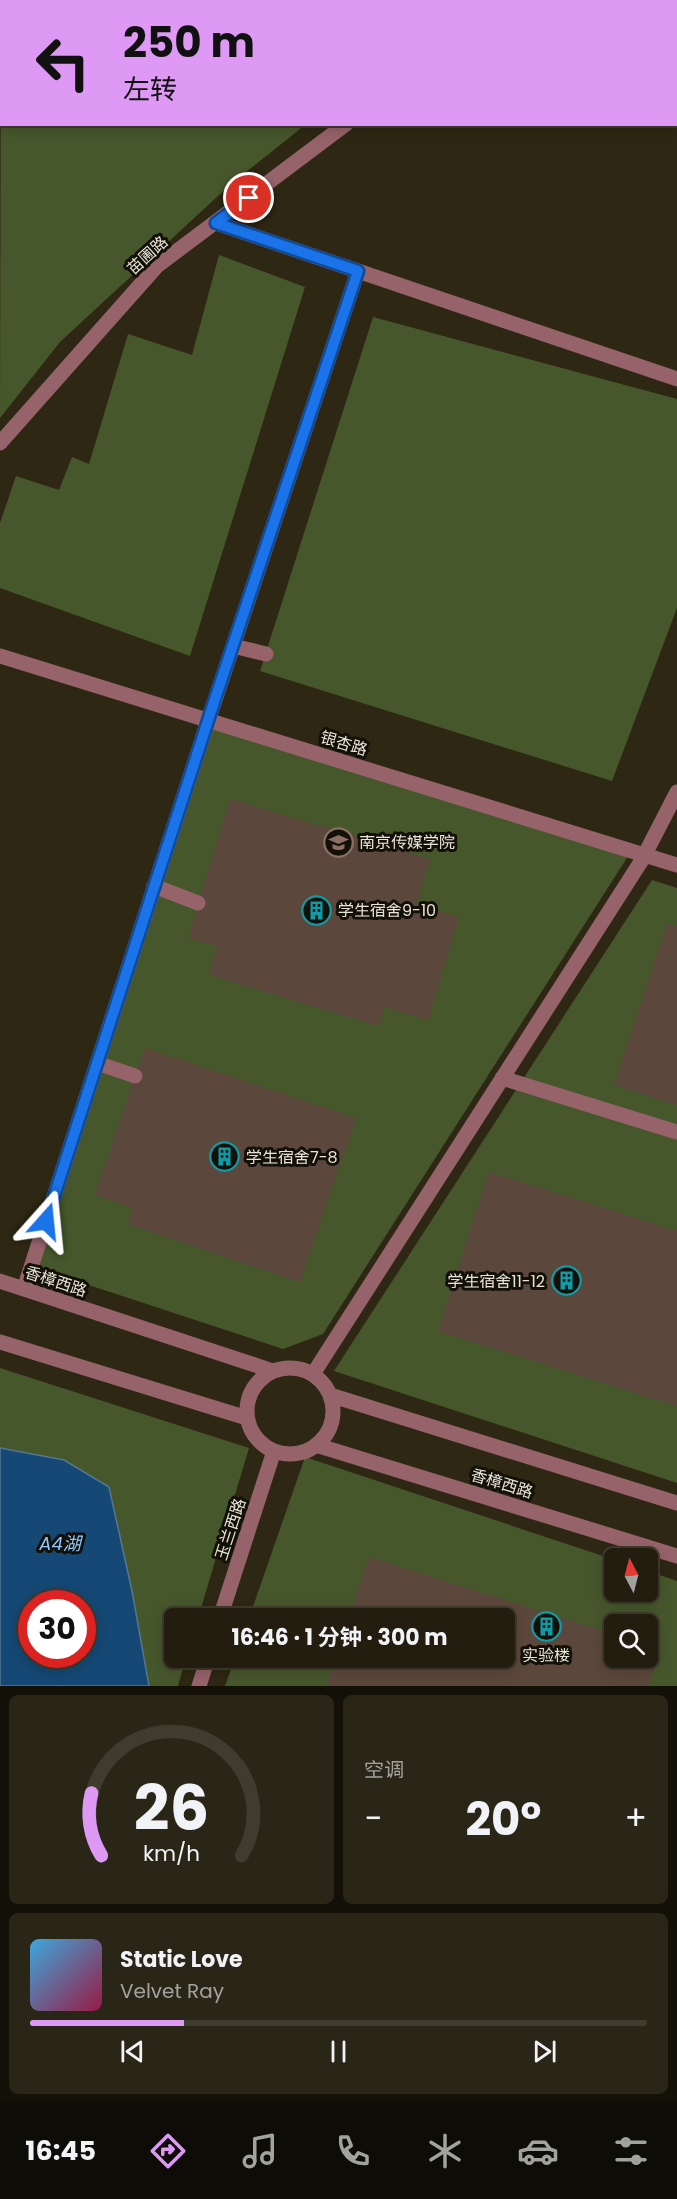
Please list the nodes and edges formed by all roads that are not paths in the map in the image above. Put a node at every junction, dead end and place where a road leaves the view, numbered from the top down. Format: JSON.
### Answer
{"nodes":[{"id":1,"x":343,"y":126,"type":"edge"},
{"id":2,"x":216,"y":223,"type":"junction"},
{"id":3,"x":358,"y":271,"type":"junction"},
{"id":4,"x":677,"y":379,"type":"edge"},
{"id":5,"x":0,"y":443,"type":"edge"},
{"id":6,"x":233,"y":646,"type":"junction"},
{"id":7,"x":266,"y":654,"type":"dead end"},
{"id":8,"x":0,"y":656,"type":"edge"},
{"id":9,"x":208,"y":721,"type":"junction"},
{"id":10,"x":677,"y":792,"type":"edge"},
{"id":11,"x":645,"y":854,"type":"junction"},
{"id":12,"x":677,"y":865,"type":"edge"},
{"id":13,"x":154,"y":886,"type":"junction"},
{"id":14,"x":198,"y":903,"type":"dead end"},
{"id":15,"x":97,"y":1063,"type":"junction"},
{"id":16,"x":135,"y":1076,"type":"dead end"},
{"id":17,"x":502,"y":1078,"type":"junction"},
{"id":18,"x":677,"y":1132,"type":"edge"},
{"id":19,"x":0,"y":1281,"type":"edge"},
{"id":20,"x":24,"y":1289,"type":"junction"},
{"id":21,"x":0,"y":1342,"type":"edge"},
{"id":22,"x":273,"y":1371,"type":"junction"},
{"id":23,"x":313,"y":1374,"type":"junction"},
{"id":24,"x":330,"y":1395,"type":"junction"},
{"id":25,"x":247,"y":1418,"type":"junction"},
{"id":26,"x":316,"y":1445,"type":"junction"},
{"id":27,"x":274,"y":1451,"type":"junction"},
{"id":28,"x":677,"y":1503,"type":"edge"},
{"id":29,"x":677,"y":1556,"type":"edge"},
{"id":30,"x":223,"y":1608,"type":"edge"},
{"id":31,"x":205,"y":1668,"type":"edge"},
{"id":32,"x":199,"y":1686,"type":"edge"}],
"edges":[{"from":1,"to":2,"type":"street","name":"苗圃路"},
{"from":2,"to":3,"type":"street"},
{"from":2,"to":5,"type":"street","name":"苗圃路"},
{"from":3,"to":4,"type":"street"},
{"from":3,"to":6,"type":"street"},
{"from":6,"to":7,"type":"street"},
{"from":6,"to":9,"type":"street"},
{"from":8,"to":9,"type":"street","name":"银杏路"},
{"from":9,"to":11,"type":"street","name":"银杏路"},
{"from":9,"to":13,"type":"street"},
{"from":10,"to":11,"type":"street"},
{"from":11,"to":12,"type":"street","name":"银杏路"},
{"from":11,"to":17,"type":"street"},
{"from":13,"to":14,"type":"street"},
{"from":13,"to":15,"type":"street"},
{"from":15,"to":16,"type":"street"},
{"from":15,"to":20,"type":"street"},
{"from":17,"to":18,"type":"street"},
{"from":17,"to":23,"type":"street"},
{"from":19,"to":20,"type":"street","name":"香樟西路"},
{"from":20,"to":22,"type":"street","name":"香樟西路"},
{"from":21,"to":25,"type":"street"},
{"from":22,"to":23,"type":"street"},
{"from":22,"to":25,"type":"street"},
{"from":23,"to":24,"type":"street"},
{"from":24,"to":26,"type":"street"},
{"from":24,"to":28,"type":"street","name":"香樟西路"},
{"from":25,"to":27,"type":"street"},
{"from":26,"to":27,"type":"street"},
{"from":26,"to":29,"type":"street","name":"香樟西路"},
{"from":27,"to":30,"type":"street","name":"玉兰西路"},
{"from":31,"to":32,"type":"street"}]}
